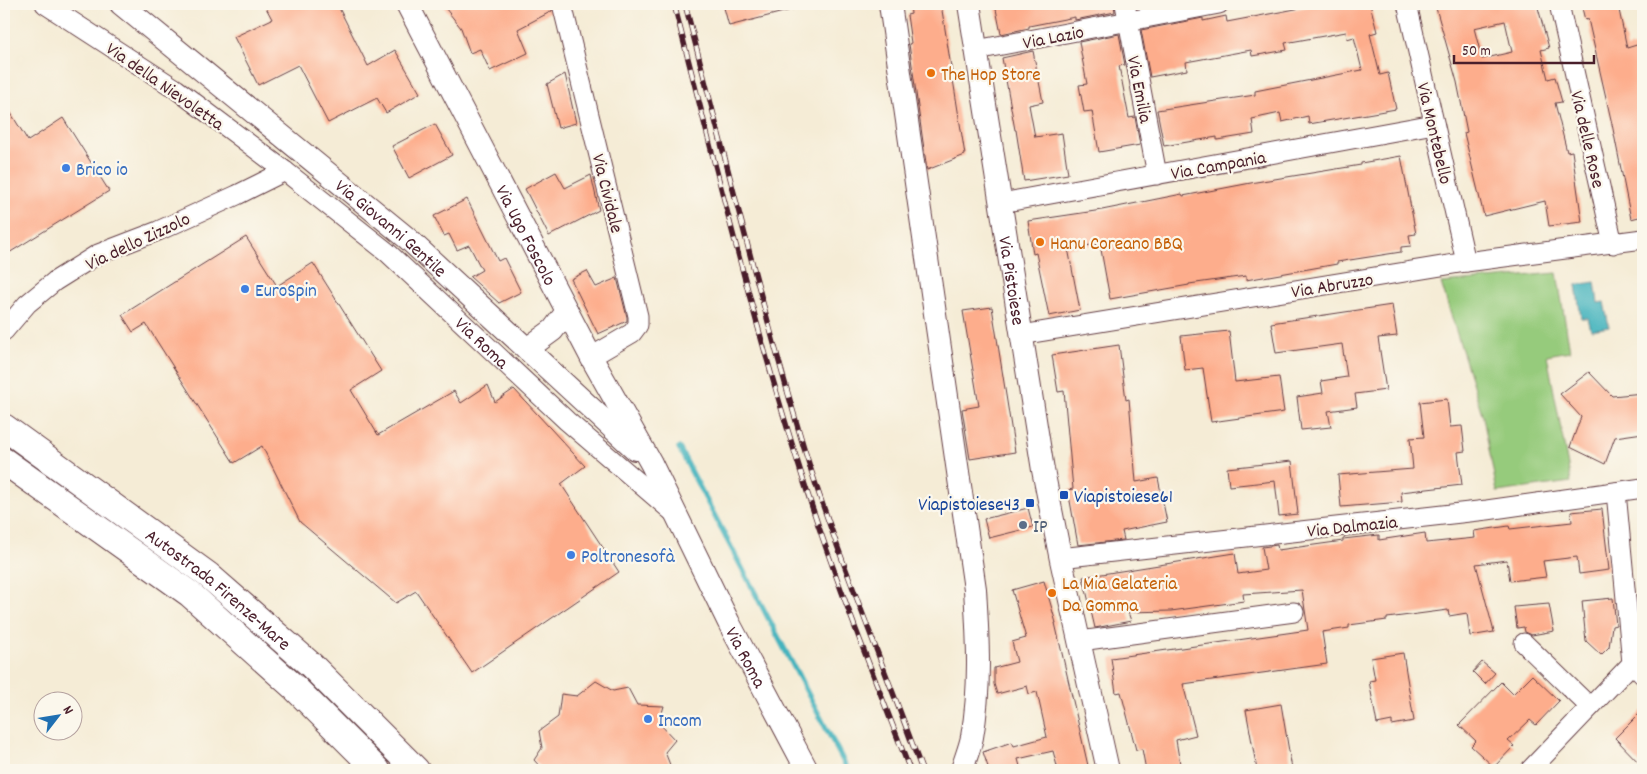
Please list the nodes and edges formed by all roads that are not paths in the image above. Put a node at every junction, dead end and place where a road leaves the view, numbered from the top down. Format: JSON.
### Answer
{"nodes":[{"id":1,"x":45,"y":4,"type":"edge"},
{"id":2,"x":121,"y":4,"type":"edge"},
{"id":3,"x":407,"y":4,"type":"edge"},
{"id":4,"x":562,"y":4,"type":"edge"},
{"id":5,"x":890,"y":4,"type":"edge"},
{"id":6,"x":969,"y":4,"type":"edge"},
{"id":7,"x":1219,"y":4,"type":"edge"},
{"id":8,"x":1407,"y":4,"type":"edge"},
{"id":9,"x":1559,"y":4,"type":"edge"},
{"id":10,"x":1127,"y":12,"type":"edge"},
{"id":11,"x":976,"y":50,"type":"junction"},
{"id":12,"x":1434,"y":124,"type":"junction"},
{"id":13,"x":285,"y":171,"type":"junction"},
{"id":14,"x":1157,"y":175,"type":"junction"},
{"id":15,"x":1001,"y":203,"type":"junction"},
{"id":16,"x":1643,"y":239,"type":"edge"},
{"id":17,"x":1612,"y":244,"type":"junction"},
{"id":18,"x":1466,"y":262,"type":"junction"},
{"id":19,"x":567,"y":311,"type":"junction"},
{"id":20,"x":4,"y":331,"type":"edge"},
{"id":21,"x":1021,"y":336,"type":"junction"},
{"id":22,"x":527,"y":349,"type":"junction"},
{"id":23,"x":590,"y":357,"type":"junction"},
{"id":24,"x":4,"y":427,"type":"edge"},
{"id":25,"x":4,"y":461,"type":"edge"},
{"id":26,"x":651,"y":463,"type":"junction"},
{"id":27,"x":1643,"y":488,"type":"edge"},
{"id":28,"x":1616,"y":492,"type":"junction"},
{"id":29,"x":678,"y":516,"type":"junction"},
{"id":30,"x":1060,"y":558,"type":"junction"},
{"id":31,"x":1294,"y":612,"type":"dead end"},
{"id":32,"x":1080,"y":641,"type":"junction"},
{"id":33,"x":1524,"y":644,"type":"dead end"},
{"id":34,"x":1639,"y":663,"type":"edge"},
{"id":35,"x":1590,"y":707,"type":"junction"},
{"id":36,"x":376,"y":770,"type":"edge"},
{"id":37,"x":416,"y":770,"type":"edge"},
{"id":38,"x":807,"y":770,"type":"edge"},
{"id":39,"x":962,"y":770,"type":"edge"},
{"id":40,"x":1108,"y":770,"type":"edge"},
{"id":41,"x":1530,"y":770,"type":"edge"}],
"edges":[{"from":1,"to":13,"type":"street","name":"Via della Nievoletta"},
{"from":2,"to":22,"type":"main road","name":"Via Giovanni Gentile"},
{"from":3,"to":19,"type":"main road","name":"Via Ugo Foscolo"},
{"from":4,"to":23,"type":"street","name":"Via Cividale"},
{"from":5,"to":39,"type":"main road"},
{"from":6,"to":11,"type":"main road","name":"Via Pistoiese"},
{"from":7,"to":10,"type":"street","name":"Via Lazio"},
{"from":8,"to":12,"type":"street","name":"Via Montebello"},
{"from":9,"to":17,"type":"street","name":"Via delle Rose"},
{"from":10,"to":11,"type":"street","name":"Via Lazio"},
{"from":10,"to":14,"type":"street","name":"Via Emilia"},
{"from":11,"to":15,"type":"main road","name":"Via Pistoiese"},
{"from":12,"to":14,"type":"street","name":"Via Campania"},
{"from":12,"to":18,"type":"street","name":"Via Montebello"},
{"from":13,"to":20,"type":"street","name":"Via dello Zizzolo"},
{"from":13,"to":29,"type":"street","name":"Via Roma"},
{"from":14,"to":15,"type":"street","name":"Via Campania"},
{"from":15,"to":21,"type":"main road","name":"Via Pistoiese"},
{"from":16,"to":17,"type":"street","name":"Via Abruzzo"},
{"from":17,"to":18,"type":"street","name":"Via Abruzzo"},
{"from":18,"to":21,"type":"street","name":"Via Abruzzo"},
{"from":19,"to":22,"type":"main road"},
{"from":19,"to":23,"type":"main road","name":"Via Ugo Foscolo"},
{"from":21,"to":30,"type":"main road","name":"Via Pistoiese"},
{"from":22,"to":26,"type":"main road","name":"Via Giovanni Gentile"},
{"from":23,"to":26,"type":"main road","name":"Via Ugo Foscolo"},
{"from":24,"to":37,"type":"highway","name":"Autostrada Firenze-Mare"},
{"from":25,"to":36,"type":"highway","name":"Autostrada Firenze-Mare"},
{"from":26,"to":29,"type":"main road","name":"Via Roma"},
{"from":27,"to":28,"type":"street","name":"Via Dalmazia"},
{"from":28,"to":30,"type":"street","name":"Via Dalmazia"},
{"from":28,"to":34,"type":"street"},
{"from":29,"to":38,"type":"main road","name":"Via Roma"},
{"from":30,"to":32,"type":"main road","name":"Via Pistoiese"},
{"from":31,"to":32,"type":"street"},
{"from":32,"to":40,"type":"main road","name":"Via Pistoiese"},
{"from":33,"to":35,"type":"street"},
{"from":34,"to":35,"type":"street"},
{"from":35,"to":41,"type":"street"}]}
